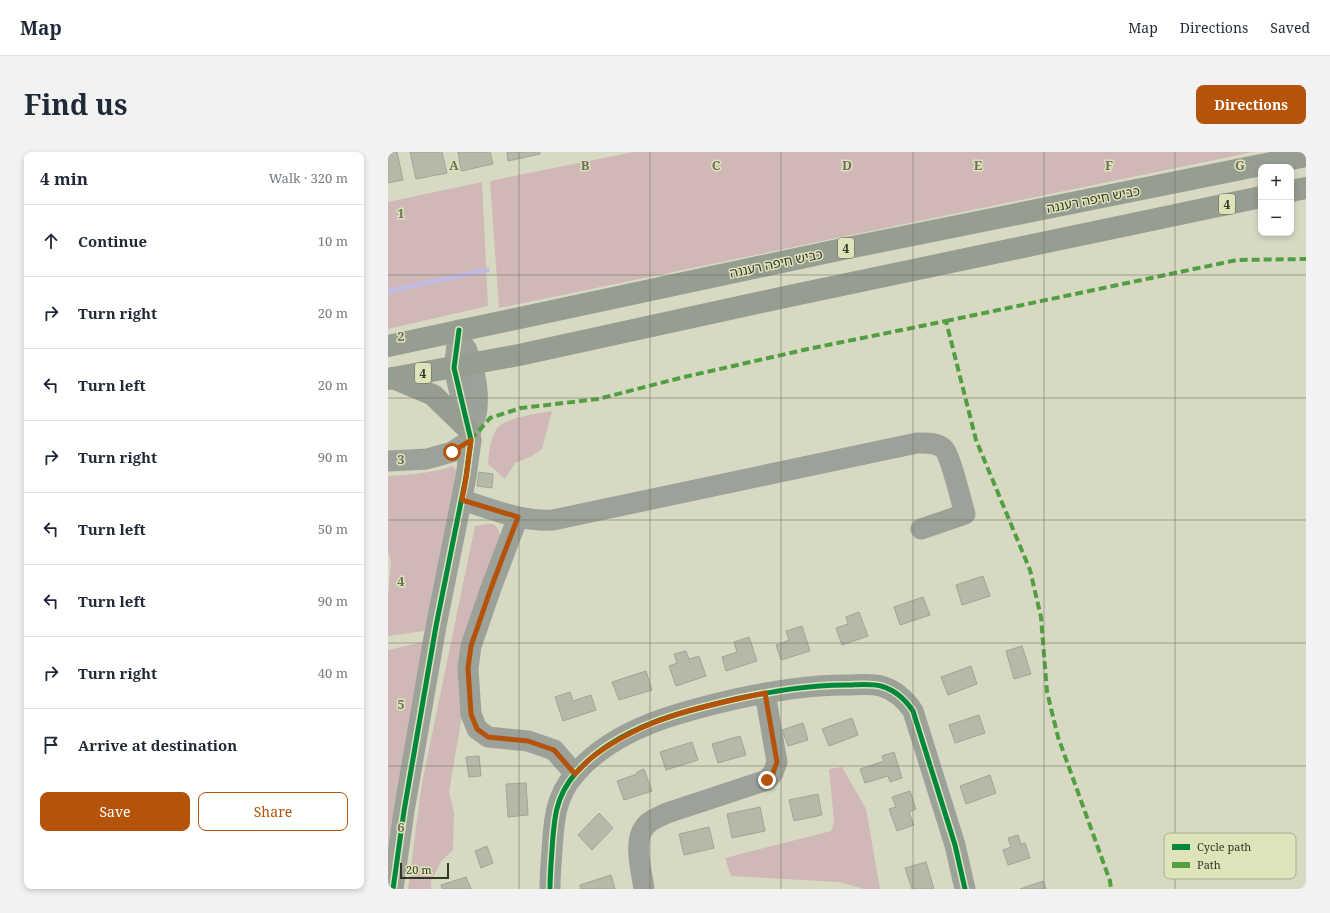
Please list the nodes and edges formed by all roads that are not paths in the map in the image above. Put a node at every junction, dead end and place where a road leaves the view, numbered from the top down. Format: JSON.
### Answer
{"nodes":[{"id":1,"x":1306,"y":156,"type":"edge"},
{"id":2,"x":1306,"y":188,"type":"edge"},
{"id":3,"x":1294,"y":190,"type":"edge"},
{"id":4,"x":1258,"y":198,"type":"edge"},
{"id":5,"x":459,"y":330,"type":"junction"},
{"id":6,"x":388,"y":346,"type":"edge"},
{"id":7,"x":464,"y":366,"type":"junction"},
{"id":8,"x":390,"y":379,"type":"edge"},
{"id":9,"x":469,"y":434,"type":"junction"},
{"id":10,"x":388,"y":461,"type":"edge"},
{"id":11,"x":462,"y":500,"type":"junction"},
{"id":12,"x":518,"y":517,"type":"junction"},
{"id":13,"x":921,"y":529,"type":"dead end"},
{"id":14,"x":765,"y":693,"type":"junction"},
{"id":15,"x":575,"y":774,"type":"junction"},
{"id":16,"x":392,"y":889,"type":"edge"},
{"id":17,"x":550,"y":889,"type":"edge"},
{"id":18,"x":644,"y":889,"type":"edge"},
{"id":19,"x":965,"y":889,"type":"edge"}],
"edges":[{"from":1,"to":5,"type":"highway","name":"כביש חיפה רעננה","number":"4"},
{"from":2,"to":3,"type":"highway"},
{"from":4,"to":7,"type":"highway","number":"4"},
{"from":5,"to":6,"type":"highway","name":"כביש חיפה רעננה","number":"4"},
{"from":5,"to":7,"type":"street"},
{"from":7,"to":8,"type":"highway","number":"4"},
{"from":7,"to":9,"type":"street"},
{"from":8,"to":9,"type":"highway"},
{"from":9,"to":10,"type":"street"},
{"from":9,"to":11,"type":"street"},
{"from":11,"to":12,"type":"street"},
{"from":11,"to":16,"type":"street"},
{"from":12,"to":13,"type":"street"},
{"from":12,"to":15,"type":"street"},
{"from":14,"to":15,"type":"street"},
{"from":14,"to":18,"type":"street"},
{"from":14,"to":19,"type":"street"},
{"from":15,"to":17,"type":"street"}]}
